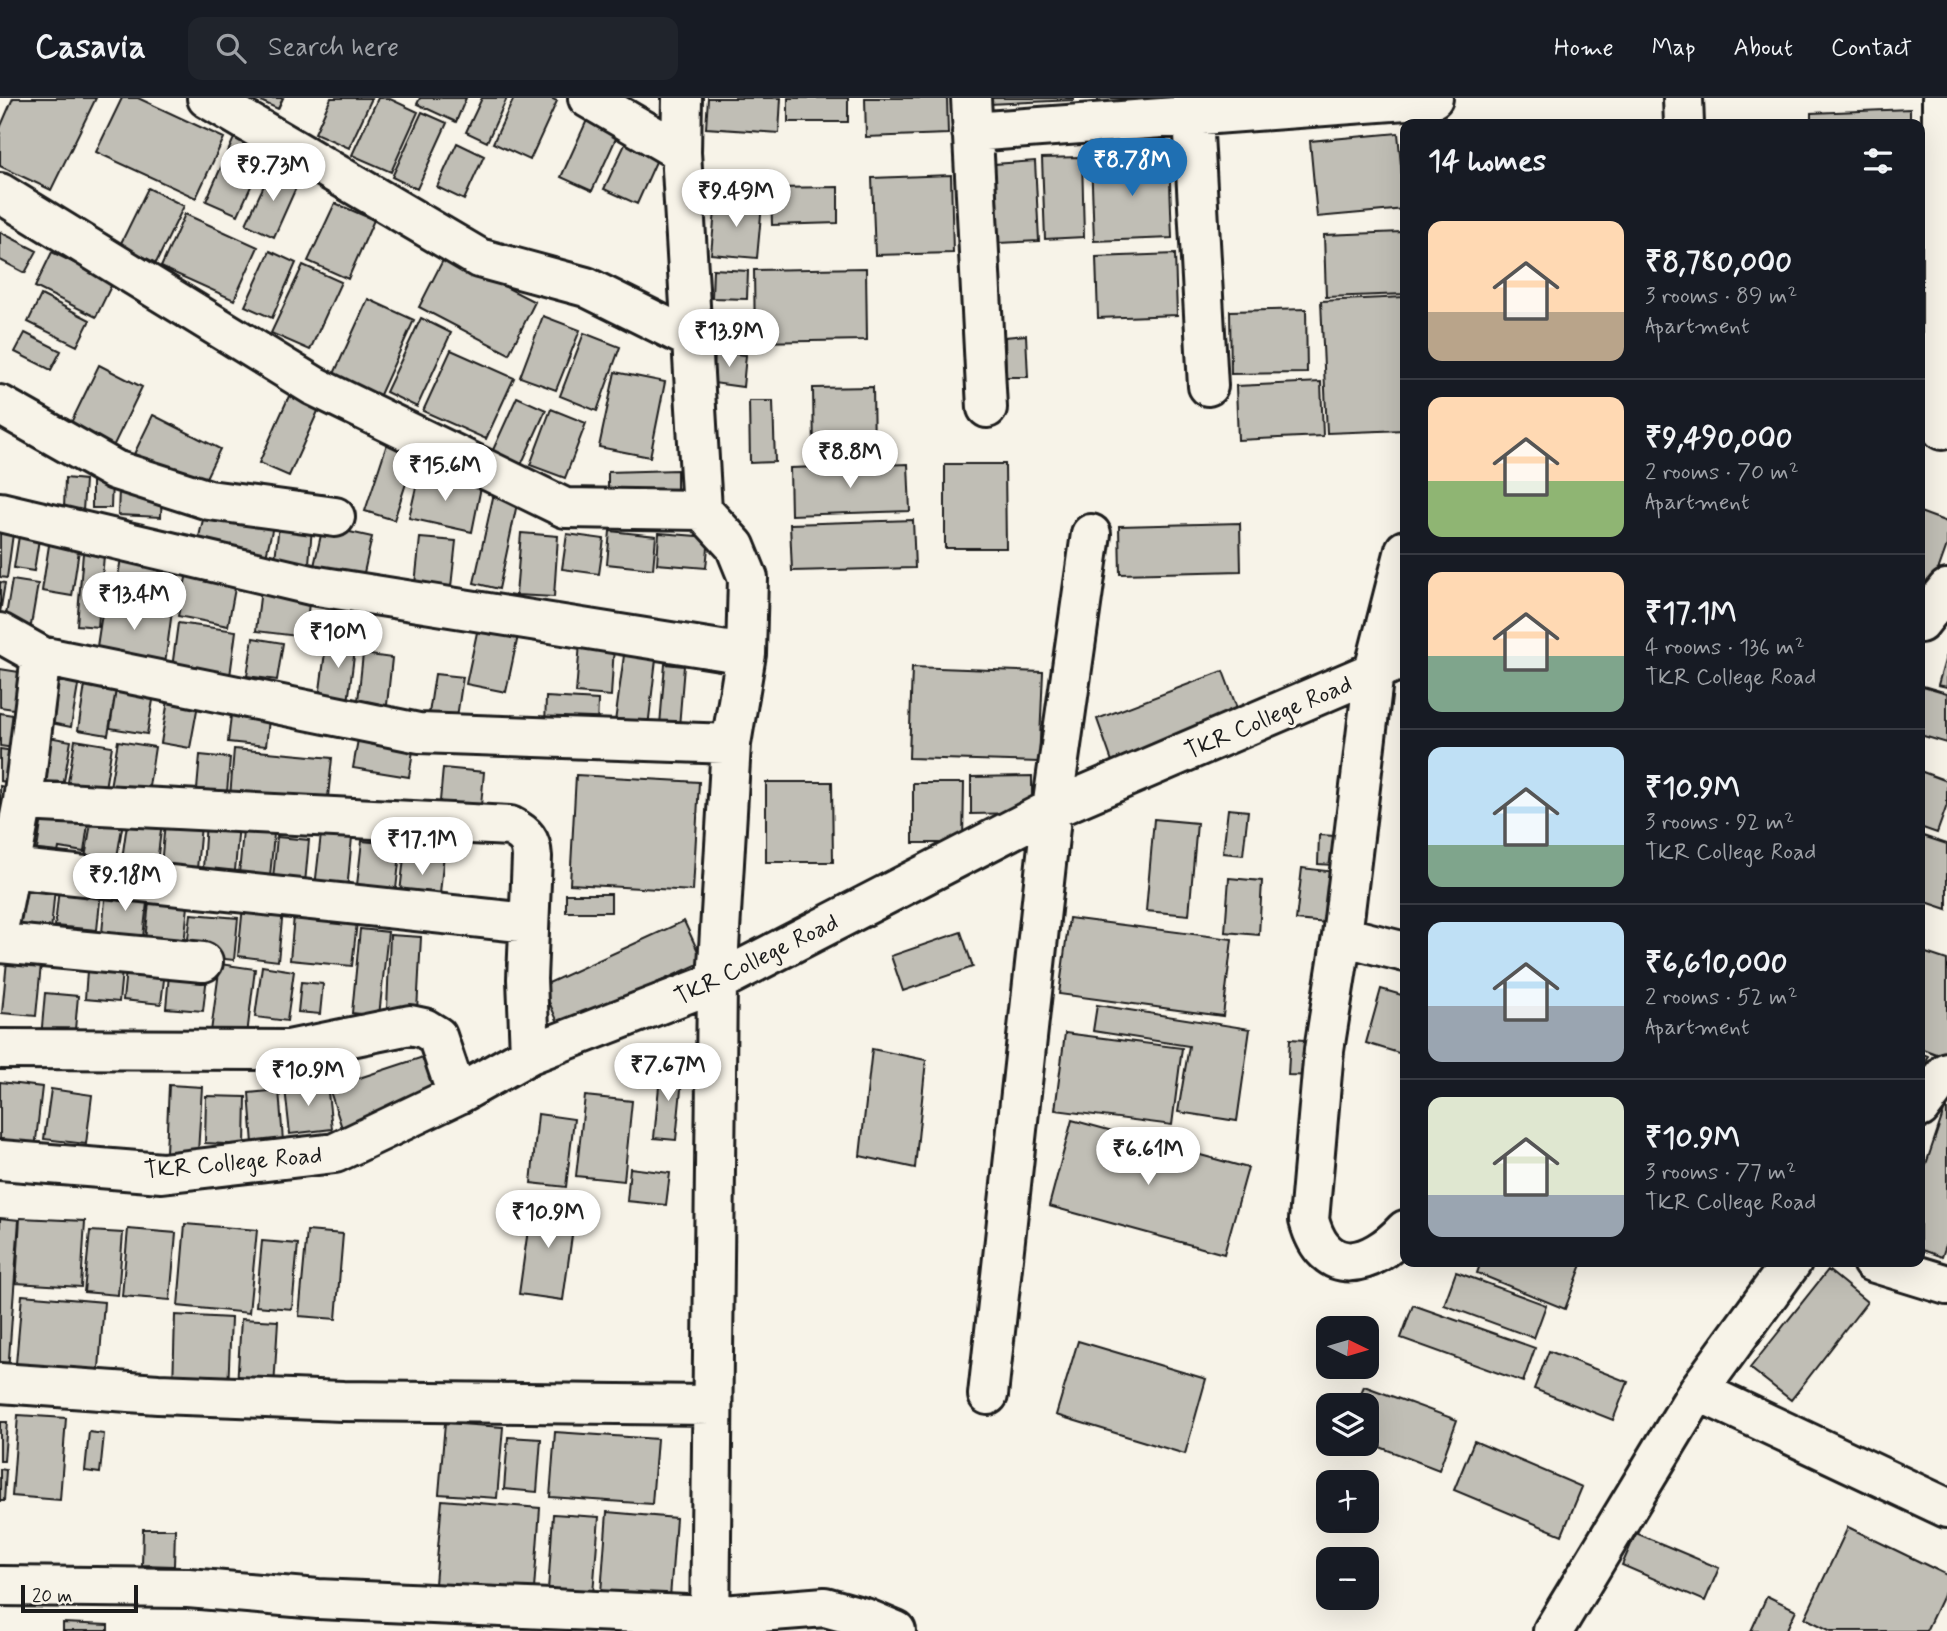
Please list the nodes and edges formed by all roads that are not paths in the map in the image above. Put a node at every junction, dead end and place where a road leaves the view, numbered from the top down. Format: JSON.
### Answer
{"nodes":[{"id":1,"x":207,"y":98,"type":"edge"},
{"id":2,"x":588,"y":98,"type":"edge"},
{"id":3,"x":682,"y":98,"type":"edge"},
{"id":4,"x":1419,"y":98,"type":"edge"},
{"id":5,"x":1433,"y":98,"type":"edge"},
{"id":6,"x":1683,"y":98,"type":"edge"},
{"id":7,"x":1942,"y":98,"type":"edge"},
{"id":8,"x":1193,"y":107,"type":"edge"},
{"id":9,"x":972,"y":115,"type":"edge"},
{"id":10,"x":1420,"y":119,"type":"edge"},
{"id":11,"x":1684,"y":119,"type":"edge"},
{"id":12,"x":681,"y":152,"type":"junction"},
{"id":13,"x":0,"y":193,"type":"edge"},
{"id":14,"x":691,"y":339,"type":"junction"},
{"id":15,"x":1208,"y":386,"type":"dead end"},
{"id":16,"x":0,"y":405,"type":"edge"},
{"id":17,"x":987,"y":408,"type":"dead end"},
{"id":18,"x":1936,"y":432,"type":"edge"},
{"id":19,"x":702,"y":510,"type":"junction"},
{"id":20,"x":0,"y":512,"type":"edge"},
{"id":21,"x":335,"y":517,"type":"dead end"},
{"id":22,"x":1091,"y":534,"type":"dead end"},
{"id":23,"x":1400,"y":587,"type":"edge"},
{"id":24,"x":1947,"y":589,"type":"edge"},
{"id":25,"x":1925,"y":617,"type":"edge"},
{"id":26,"x":0,"y":633,"type":"edge"},
{"id":27,"x":746,"y":654,"type":"junction"},
{"id":28,"x":41,"y":656,"type":"junction"},
{"id":29,"x":1389,"y":665,"type":"edge"},
{"id":30,"x":731,"y":744,"type":"junction"},
{"id":31,"x":23,"y":801,"type":"junction"},
{"id":32,"x":1052,"y":809,"type":"junction"},
{"id":33,"x":9,"y":868,"type":"junction"},
{"id":34,"x":0,"y":919,"type":"edge"},
{"id":35,"x":529,"y":923,"type":"junction"},
{"id":36,"x":1342,"y":936,"type":"junction"},
{"id":37,"x":0,"y":943,"type":"edge"},
{"id":38,"x":1400,"y":951,"type":"edge"},
{"id":39,"x":203,"y":961,"type":"dead end"},
{"id":40,"x":718,"y":982,"type":"junction"},
{"id":41,"x":0,"y":1049,"type":"edge"},
{"id":42,"x":530,"y":1054,"type":"junction"},
{"id":43,"x":1947,"y":1072,"type":"edge"},
{"id":44,"x":457,"y":1096,"type":"junction"},
{"id":45,"x":1925,"y":1101,"type":"edge"},
{"id":46,"x":0,"y":1160,"type":"edge"},
{"id":47,"x":1400,"y":1234,"type":"edge"},
{"id":48,"x":1788,"y":1267,"type":"edge"},
{"id":49,"x":1888,"y":1267,"type":"edge"},
{"id":50,"x":1947,"y":1285,"type":"edge"},
{"id":51,"x":0,"y":1383,"type":"edge"},
{"id":52,"x":1698,"y":1391,"type":"junction"},
{"id":53,"x":988,"y":1395,"type":"dead end"},
{"id":54,"x":712,"y":1405,"type":"junction"},
{"id":55,"x":1947,"y":1508,"type":"edge"},
{"id":56,"x":0,"y":1586,"type":"edge"},
{"id":57,"x":710,"y":1624,"type":"edge"},
{"id":58,"x":896,"y":1631,"type":"edge"},
{"id":59,"x":1553,"y":1631,"type":"edge"}],
"edges":[{"from":1,"to":14,"type":"street"},
{"from":2,"to":12,"type":"street"},
{"from":3,"to":12,"type":"street"},
{"from":4,"to":5,"type":"street"},
{"from":4,"to":8,"type":"street"},
{"from":4,"to":10,"type":"street"},
{"from":6,"to":11,"type":"street"},
{"from":7,"to":18,"type":"street"},
{"from":8,"to":9,"type":"street"},
{"from":8,"to":15,"type":"street"},
{"from":9,"to":17,"type":"street"},
{"from":12,"to":14,"type":"street"},
{"from":13,"to":19,"type":"street"},
{"from":14,"to":19,"type":"street"},
{"from":16,"to":21,"type":"street"},
{"from":19,"to":27,"type":"street"},
{"from":20,"to":27,"type":"street"},
{"from":22,"to":32,"type":"street"},
{"from":23,"to":29,"type":"street"},
{"from":24,"to":25,"type":"street"},
{"from":26,"to":28,"type":"street"},
{"from":27,"to":30,"type":"street"},
{"from":28,"to":30,"type":"street"},
{"from":28,"to":31,"type":"street"},
{"from":29,"to":32,"type":"street","name":"TKR College Road"},
{"from":29,"to":36,"type":"street"},
{"from":30,"to":40,"type":"street"},
{"from":31,"to":33,"type":"street"},
{"from":31,"to":35,"type":"street"},
{"from":32,"to":40,"type":"street","name":"TKR College Road"},
{"from":32,"to":53,"type":"street"},
{"from":33,"to":34,"type":"street"},
{"from":33,"to":35,"type":"street"},
{"from":35,"to":42,"type":"street"},
{"from":36,"to":38,"type":"street"},
{"from":36,"to":47,"type":"street"},
{"from":37,"to":39,"type":"street"},
{"from":40,"to":42,"type":"street","name":"TKR College Road"},
{"from":40,"to":54,"type":"street"},
{"from":41,"to":44,"type":"street"},
{"from":42,"to":44,"type":"street","name":"TKR College Road"},
{"from":43,"to":45,"type":"street"},
{"from":44,"to":46,"type":"street","name":"TKR College Road"},
{"from":48,"to":52,"type":"street"},
{"from":49,"to":50,"type":"street"},
{"from":51,"to":54,"type":"street"},
{"from":52,"to":55,"type":"street"},
{"from":52,"to":59,"type":"street"},
{"from":54,"to":57,"type":"street"},
{"from":56,"to":57,"type":"street"},
{"from":57,"to":58,"type":"street"}]}
